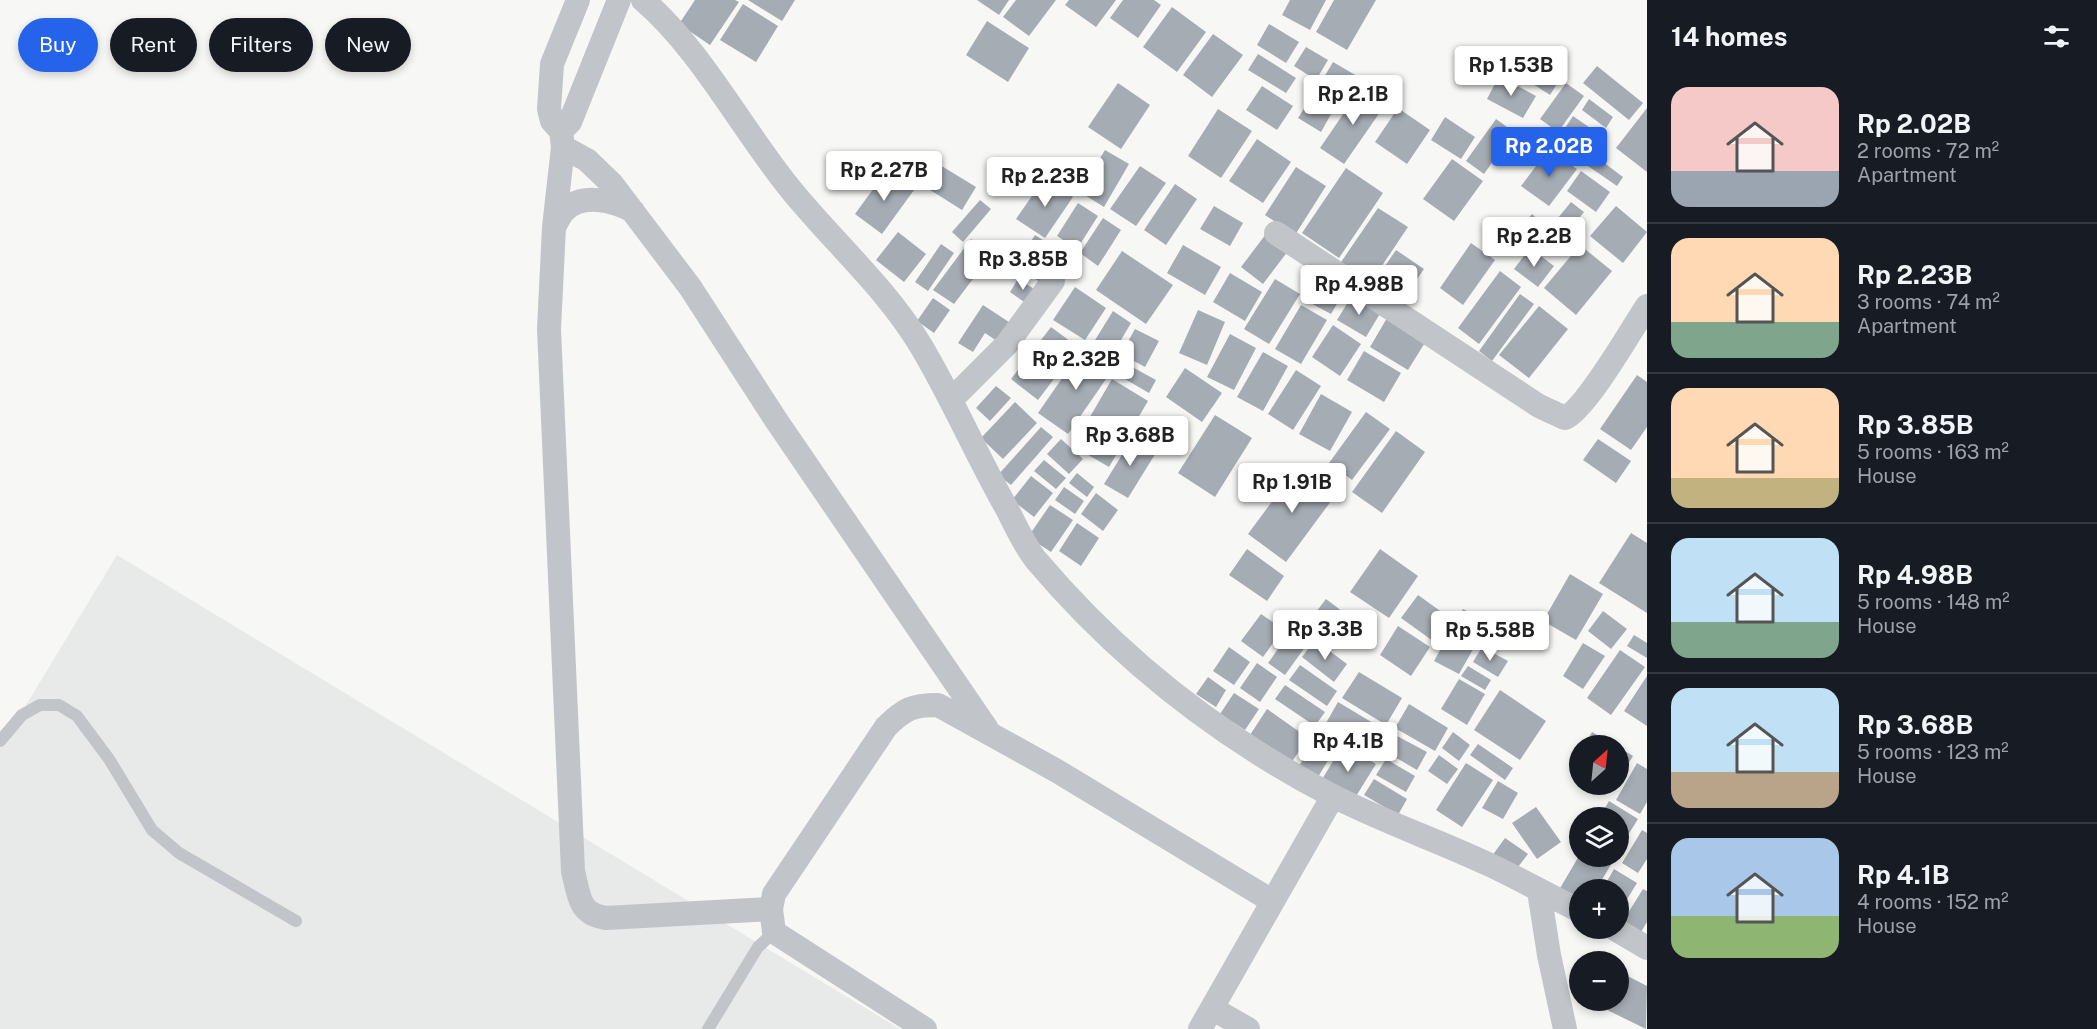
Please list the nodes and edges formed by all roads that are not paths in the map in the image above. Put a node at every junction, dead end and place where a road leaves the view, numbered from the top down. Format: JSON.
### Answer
{"nodes":[{"id":1,"x":578,"y":0,"type":"edge"},
{"id":2,"x":619,"y":0,"type":"edge"},
{"id":3,"x":643,"y":0,"type":"edge"},
{"id":4,"x":668,"y":8,"type":"edge"},
{"id":5,"x":562,"y":139,"type":"junction"},
{"id":6,"x":635,"y":212,"type":"junction"},
{"id":7,"x":554,"y":227,"type":"junction"},
{"id":8,"x":1276,"y":233,"type":"dead end"},
{"id":9,"x":1053,"y":281,"type":"dead end"},
{"id":10,"x":1647,"y":306,"type":"edge"},
{"id":11,"x":951,"y":400,"type":"junction"},
{"id":12,"x":991,"y":734,"type":"junction"},
{"id":13,"x":0,"y":741,"type":"edge"},
{"id":14,"x":1333,"y":796,"type":"junction"},
{"id":15,"x":1539,"y":891,"type":"junction"},
{"id":16,"x":1272,"y":901,"type":"junction"},
{"id":17,"x":1569,"y":906,"type":"edge"},
{"id":18,"x":773,"y":920,"type":"junction"},
{"id":19,"x":296,"y":921,"type":"dead end"},
{"id":20,"x":1629,"y":937,"type":"edge"},
{"id":21,"x":1647,"y":948,"type":"edge"},
{"id":22,"x":1213,"y":1009,"type":"junction"},
{"id":23,"x":708,"y":1029,"type":"edge"},
{"id":24,"x":925,"y":1029,"type":"edge"},
{"id":25,"x":1200,"y":1029,"type":"edge"},
{"id":26,"x":1248,"y":1029,"type":"edge"},
{"id":27,"x":1565,"y":1029,"type":"edge"}],
"edges":[{"from":1,"to":5,"type":"street"},
{"from":2,"to":5,"type":"street"},
{"from":3,"to":4,"type":"street"},
{"from":4,"to":11,"type":"street"},
{"from":5,"to":6,"type":"street"},
{"from":5,"to":7,"type":"street"},
{"from":6,"to":7,"type":"street"},
{"from":6,"to":12,"type":"street"},
{"from":7,"to":18,"type":"street"},
{"from":8,"to":10,"type":"street"},
{"from":9,"to":11,"type":"street"},
{"from":11,"to":14,"type":"street"},
{"from":12,"to":16,"type":"street"},
{"from":12,"to":18,"type":"street"},
{"from":13,"to":19,"type":"lane"},
{"from":14,"to":15,"type":"street"},
{"from":14,"to":16,"type":"street"},
{"from":15,"to":17,"type":"street"},
{"from":15,"to":27,"type":"street"},
{"from":16,"to":22,"type":"street"},
{"from":18,"to":23,"type":"lane"},
{"from":18,"to":24,"type":"street"},
{"from":20,"to":21,"type":"street"},
{"from":22,"to":25,"type":"street"},
{"from":22,"to":26,"type":"street"}]}
